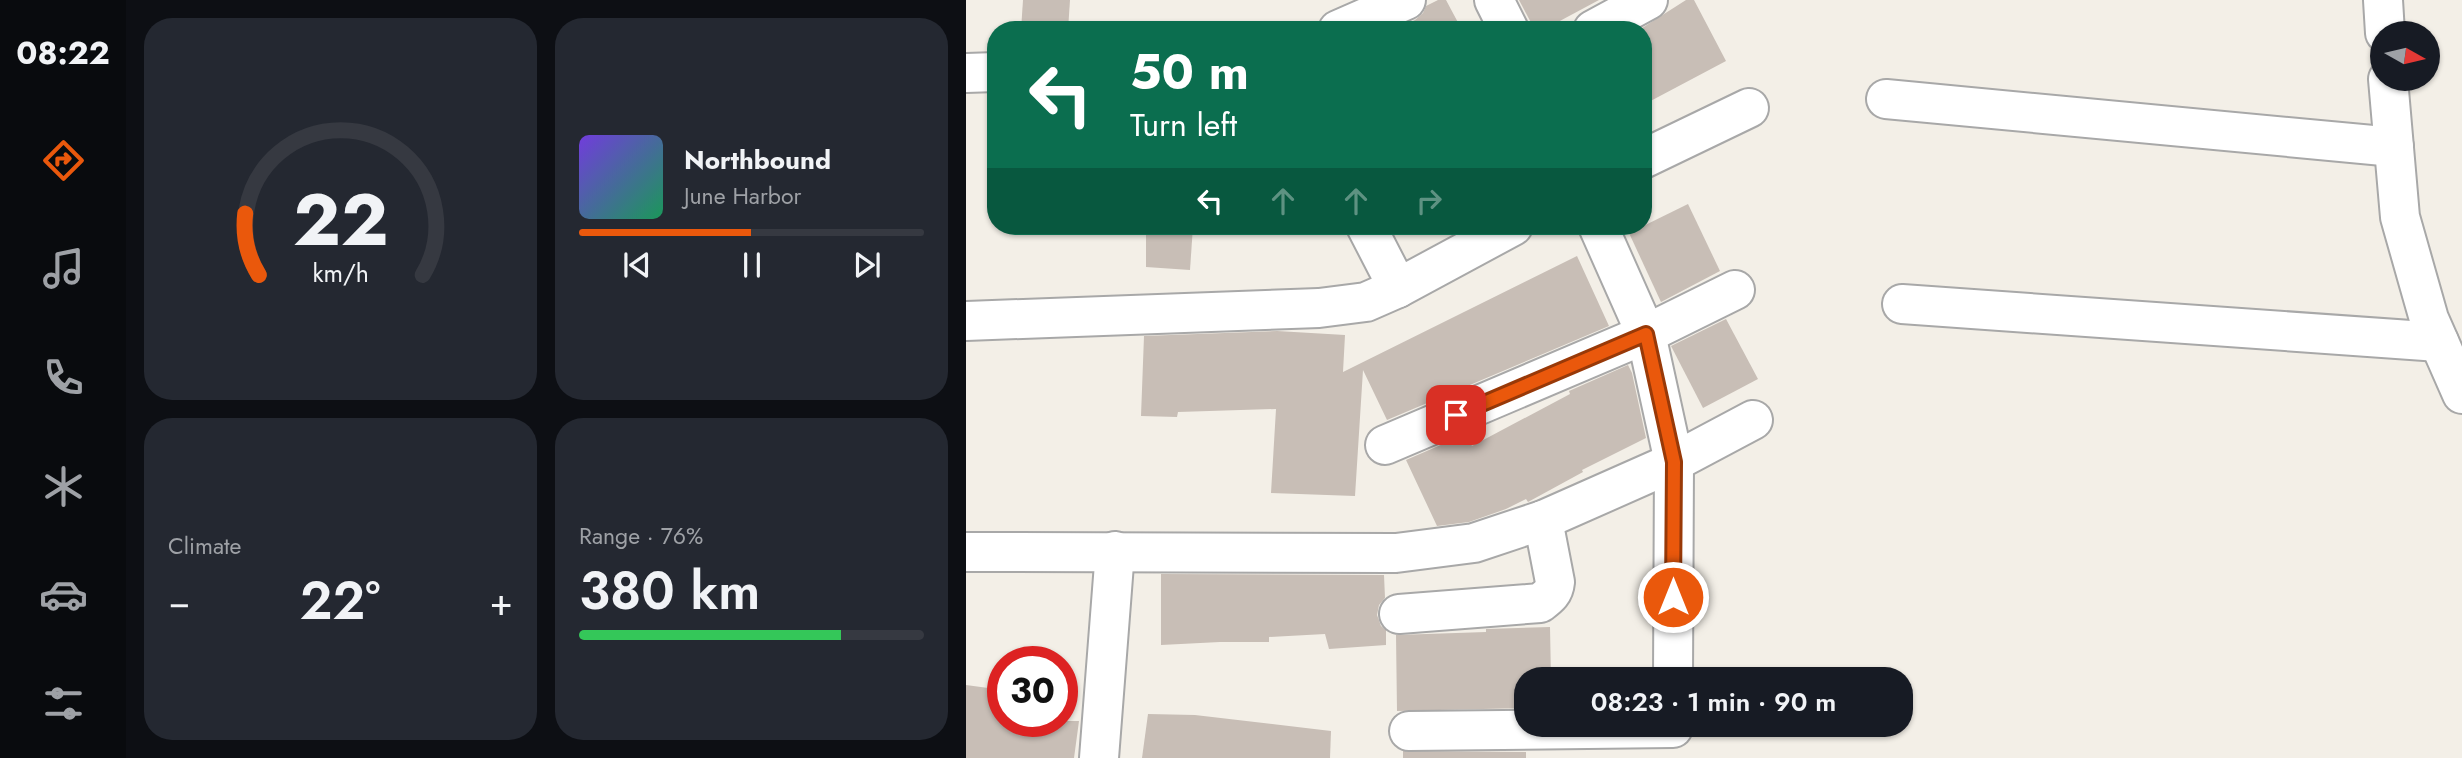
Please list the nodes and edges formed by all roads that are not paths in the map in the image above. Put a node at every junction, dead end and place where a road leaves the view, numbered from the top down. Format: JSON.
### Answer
{"nodes":[{"id":1,"x":1406,"y":0,"type":"edge"},
{"id":2,"x":1494,"y":0,"type":"edge"},
{"id":3,"x":1648,"y":0,"type":"edge"},
{"id":4,"x":2382,"y":0,"type":"edge"},
{"id":5,"x":1358,"y":21,"type":"edge"},
{"id":6,"x":1504,"y":21,"type":"edge"},
{"id":7,"x":1610,"y":21,"type":"edge"},
{"id":8,"x":2384,"y":21,"type":"edge"},
{"id":9,"x":987,"y":72,"type":"edge"},
{"id":10,"x":966,"y":73,"type":"edge"},
{"id":11,"x":2389,"y":91,"type":"edge"},
{"id":12,"x":1886,"y":99,"type":"dead end"},
{"id":13,"x":1749,"y":108,"type":"dead end"},
{"id":14,"x":2394,"y":147,"type":"junction"},
{"id":15,"x":1652,"y":155,"type":"edge"},
{"id":16,"x":1371,"y":235,"type":"edge"},
{"id":17,"x":1496,"y":235,"type":"edge"},
{"id":18,"x":1602,"y":235,"type":"edge"},
{"id":19,"x":1398,"y":288,"type":"junction"},
{"id":20,"x":1735,"y":290,"type":"dead end"},
{"id":21,"x":1902,"y":304,"type":"dead end"},
{"id":22,"x":966,"y":321,"type":"edge"},
{"id":23,"x":1646,"y":334,"type":"junction"},
{"id":24,"x":2439,"y":342,"type":"junction"},
{"id":25,"x":2462,"y":394,"type":"edge"},
{"id":26,"x":1754,"y":420,"type":"dead end"},
{"id":27,"x":1385,"y":445,"type":"dead end"},
{"id":28,"x":1674,"y":462,"type":"junction"},
{"id":29,"x":1543,"y":520,"type":"junction"},
{"id":30,"x":1115,"y":551,"type":"junction"},
{"id":31,"x":966,"y":552,"type":"edge"},
{"id":32,"x":1399,"y":614,"type":"dead end"},
{"id":33,"x":1673,"y":667,"type":"edge"},
{"id":34,"x":1409,"y":731,"type":"dead end"},
{"id":35,"x":1514,"y":733,"type":"edge"},
{"id":36,"x":1099,"y":758,"type":"edge"}],
"edges":[{"from":1,"to":5,"type":"street"},
{"from":2,"to":6,"type":"street"},
{"from":3,"to":7,"type":"street"},
{"from":4,"to":8,"type":"street"},
{"from":9,"to":10,"type":"street"},
{"from":11,"to":14,"type":"street"},
{"from":12,"to":14,"type":"street"},
{"from":13,"to":15,"type":"street"},
{"from":14,"to":24,"type":"street"},
{"from":16,"to":19,"type":"street"},
{"from":17,"to":19,"type":"street"},
{"from":18,"to":23,"type":"street"},
{"from":19,"to":22,"type":"street"},
{"from":20,"to":23,"type":"street"},
{"from":21,"to":24,"type":"street"},
{"from":23,"to":27,"type":"street"},
{"from":23,"to":28,"type":"street"},
{"from":24,"to":25,"type":"street"},
{"from":26,"to":28,"type":"street"},
{"from":28,"to":29,"type":"street"},
{"from":28,"to":33,"type":"street"},
{"from":29,"to":30,"type":"street"},
{"from":29,"to":32,"type":"street"},
{"from":30,"to":31,"type":"street"},
{"from":30,"to":36,"type":"street"},
{"from":34,"to":35,"type":"street"}]}
